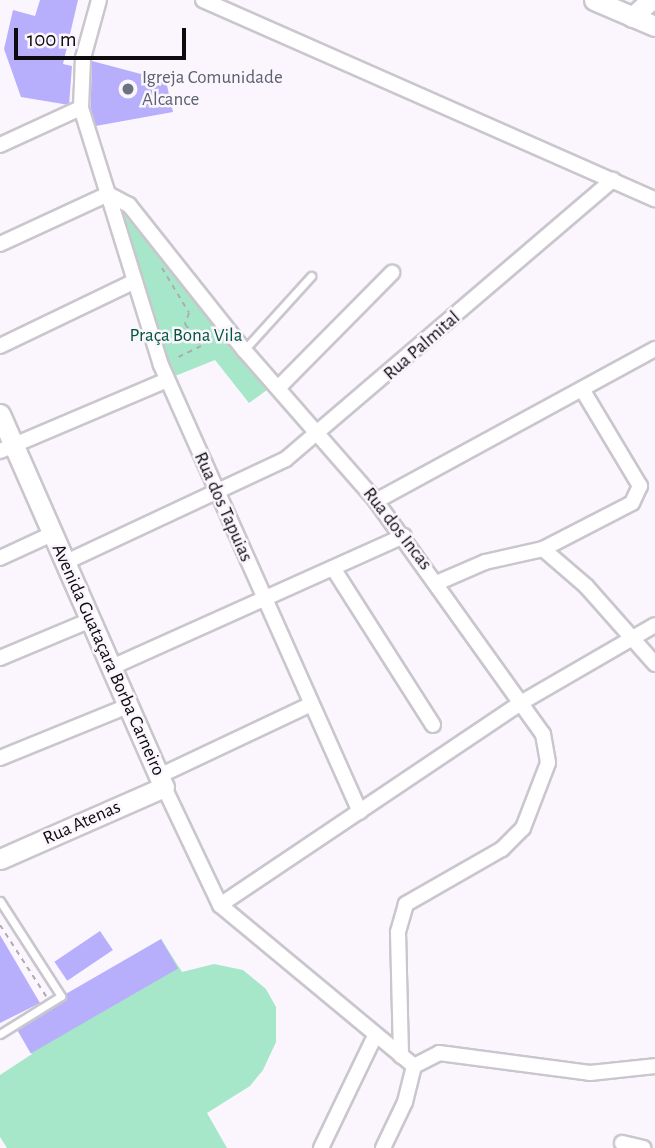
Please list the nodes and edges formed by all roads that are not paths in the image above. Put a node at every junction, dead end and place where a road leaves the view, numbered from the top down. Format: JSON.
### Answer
{"nodes":[{"id":1,"x":99,"y":0,"type":"edge"},
{"id":2,"x":203,"y":0,"type":"edge"},
{"id":3,"x":594,"y":0,"type":"edge"},
{"id":4,"x":651,"y":0,"type":"edge"},
{"id":5,"x":632,"y":17,"type":"junction"},
{"id":6,"x":655,"y":26,"type":"edge"},
{"id":7,"x":81,"y":108,"type":"junction"},
{"id":8,"x":1,"y":141,"type":"edge"},
{"id":9,"x":613,"y":180,"type":"junction"},
{"id":10,"x":108,"y":194,"type":"junction"},
{"id":11,"x":655,"y":199,"type":"edge"},
{"id":12,"x":0,"y":244,"type":"edge"},
{"id":13,"x":392,"y":273,"type":"dead end"},
{"id":14,"x":311,"y":276,"type":"dead end"},
{"id":15,"x":134,"y":282,"type":"junction"},
{"id":16,"x":0,"y":346,"type":"edge"},
{"id":17,"x":655,"y":349,"type":"edge"},
{"id":18,"x":244,"y":350,"type":"junction"},
{"id":19,"x":167,"y":380,"type":"junction"},
{"id":20,"x":279,"y":387,"type":"junction"},
{"id":21,"x":582,"y":389,"type":"junction"},
{"id":22,"x":0,"y":414,"type":"edge"},
{"id":23,"x":319,"y":436,"type":"junction"},
{"id":24,"x":7,"y":448,"type":"edge"},
{"id":25,"x":217,"y":491,"type":"junction"},
{"id":26,"x":376,"y":501,"type":"junction"},
{"id":27,"x":52,"y":534,"type":"junction"},
{"id":28,"x":404,"y":536,"type":"junction"},
{"id":29,"x":544,"y":548,"type":"junction"},
{"id":30,"x":0,"y":558,"type":"edge"},
{"id":31,"x":64,"y":563,"type":"junction"},
{"id":32,"x":333,"y":568,"type":"junction"},
{"id":33,"x":439,"y":582,"type":"junction"},
{"id":34,"x":263,"y":598,"type":"junction"},
{"id":35,"x":91,"y":620,"type":"junction"},
{"id":36,"x":655,"y":625,"type":"edge"},
{"id":37,"x":630,"y":637,"type":"junction"},
{"id":38,"x":0,"y":658,"type":"edge"},
{"id":39,"x":655,"y":664,"type":"edge"},
{"id":40,"x":112,"y":667,"type":"junction"},
{"id":41,"x":524,"y":701,"type":"junction"},
{"id":42,"x":311,"y":704,"type":"junction"},
{"id":43,"x":128,"y":706,"type":"junction"},
{"id":44,"x":433,"y":725,"type":"dead end"},
{"id":45,"x":0,"y":758,"type":"edge"},
{"id":46,"x":161,"y":782,"type":"junction"},
{"id":47,"x":360,"y":812,"type":"junction"},
{"id":48,"x":0,"y":859,"type":"edge"},
{"id":49,"x":0,"y":901,"type":"edge"},
{"id":50,"x":220,"y":905,"type":"junction"},
{"id":51,"x":0,"y":1034,"type":"edge"},
{"id":52,"x":375,"y":1036,"type":"junction"},
{"id":53,"x":401,"y":1056,"type":"junction"},
{"id":54,"x":414,"y":1066,"type":"junction"},
{"id":55,"x":655,"y":1066,"type":"edge"},
{"id":56,"x":622,"y":1143,"type":"dead end"},
{"id":57,"x":321,"y":1148,"type":"edge"},
{"id":58,"x":383,"y":1148,"type":"edge"},
{"id":59,"x":642,"y":1148,"type":"edge"}],
"edges":[{"from":1,"to":7,"type":"street"},
{"from":2,"to":9,"type":"street"},
{"from":3,"to":5,"type":"street"},
{"from":4,"to":5,"type":"street"},
{"from":5,"to":6,"type":"street"},
{"from":7,"to":8,"type":"street"},
{"from":7,"to":10,"type":"street"},
{"from":9,"to":11,"type":"street"},
{"from":9,"to":23,"type":"street","name":"Rua Palmital"},
{"from":10,"to":12,"type":"street"},
{"from":10,"to":15,"type":"street","name":"Rua dos Tapuias"},
{"from":10,"to":18,"type":"street","name":"Rua dos Incas"},
{"from":13,"to":20,"type":"street"},
{"from":14,"to":18,"type":"lane"},
{"from":15,"to":16,"type":"street"},
{"from":15,"to":19,"type":"street","name":"Rua dos Tapuias"},
{"from":17,"to":21,"type":"street"},
{"from":18,"to":20,"type":"street","name":"Rua dos Incas"},
{"from":19,"to":24,"type":"street"},
{"from":19,"to":25,"type":"street","name":"Rua dos Tapuias"},
{"from":20,"to":23,"type":"street","name":"Rua dos Incas"},
{"from":21,"to":26,"type":"street"},
{"from":21,"to":29,"type":"street"},
{"from":22,"to":24,"type":"street","name":"Avenida Guataçara Borba Carneiro"},
{"from":23,"to":25,"type":"street","name":"Rua Palmital"},
{"from":23,"to":26,"type":"street","name":"Rua dos Incas"},
{"from":24,"to":27,"type":"street","name":"Avenida Guataçara Borba Carneiro"},
{"from":25,"to":31,"type":"street","name":"Rua Palmital"},
{"from":25,"to":34,"type":"street","name":"Rua dos Tapuias"},
{"from":26,"to":28,"type":"street","name":"Rua dos Incas"},
{"from":27,"to":30,"type":"street"},
{"from":27,"to":31,"type":"street","name":"Avenida Guataçara Borba Carneiro"},
{"from":28,"to":32,"type":"street"},
{"from":28,"to":33,"type":"street","name":"Rua dos Incas"},
{"from":29,"to":33,"type":"street"},
{"from":29,"to":37,"type":"street"},
{"from":31,"to":35,"type":"street","name":"Avenida Guataçara Borba Carneiro"},
{"from":32,"to":34,"type":"street"},
{"from":32,"to":44,"type":"street"},
{"from":33,"to":41,"type":"street","name":"Rua dos Incas"},
{"from":34,"to":40,"type":"street"},
{"from":34,"to":42,"type":"street","name":"Rua dos Tapuias"},
{"from":35,"to":38,"type":"street"},
{"from":35,"to":40,"type":"street","name":"Avenida Guataçara Borba Carneiro"},
{"from":36,"to":37,"type":"street"},
{"from":37,"to":39,"type":"street"},
{"from":37,"to":41,"type":"street"},
{"from":40,"to":43,"type":"street","name":"Avenida Guataçara Borba Carneiro"},
{"from":41,"to":47,"type":"street"},
{"from":41,"to":53,"type":"street","name":"Rua dos Incas"},
{"from":42,"to":46,"type":"street"},
{"from":42,"to":47,"type":"street","name":"Rua dos Tapuias"},
{"from":43,"to":45,"type":"street"},
{"from":43,"to":46,"type":"street","name":"Avenida Guataçara Borba Carneiro"},
{"from":46,"to":48,"type":"street","name":"Rua Atenas"},
{"from":46,"to":50,"type":"street","name":"Avenida Guataçara Borba Carneiro"},
{"from":47,"to":50,"type":"street"},
{"from":49,"to":51,"type":"lane"},
{"from":50,"to":52,"type":"street"},
{"from":52,"to":53,"type":"street"},
{"from":52,"to":57,"type":"street"},
{"from":53,"to":54,"type":"street"},
{"from":54,"to":55,"type":"street"},
{"from":54,"to":58,"type":"street"},
{"from":56,"to":59,"type":"street"}]}
